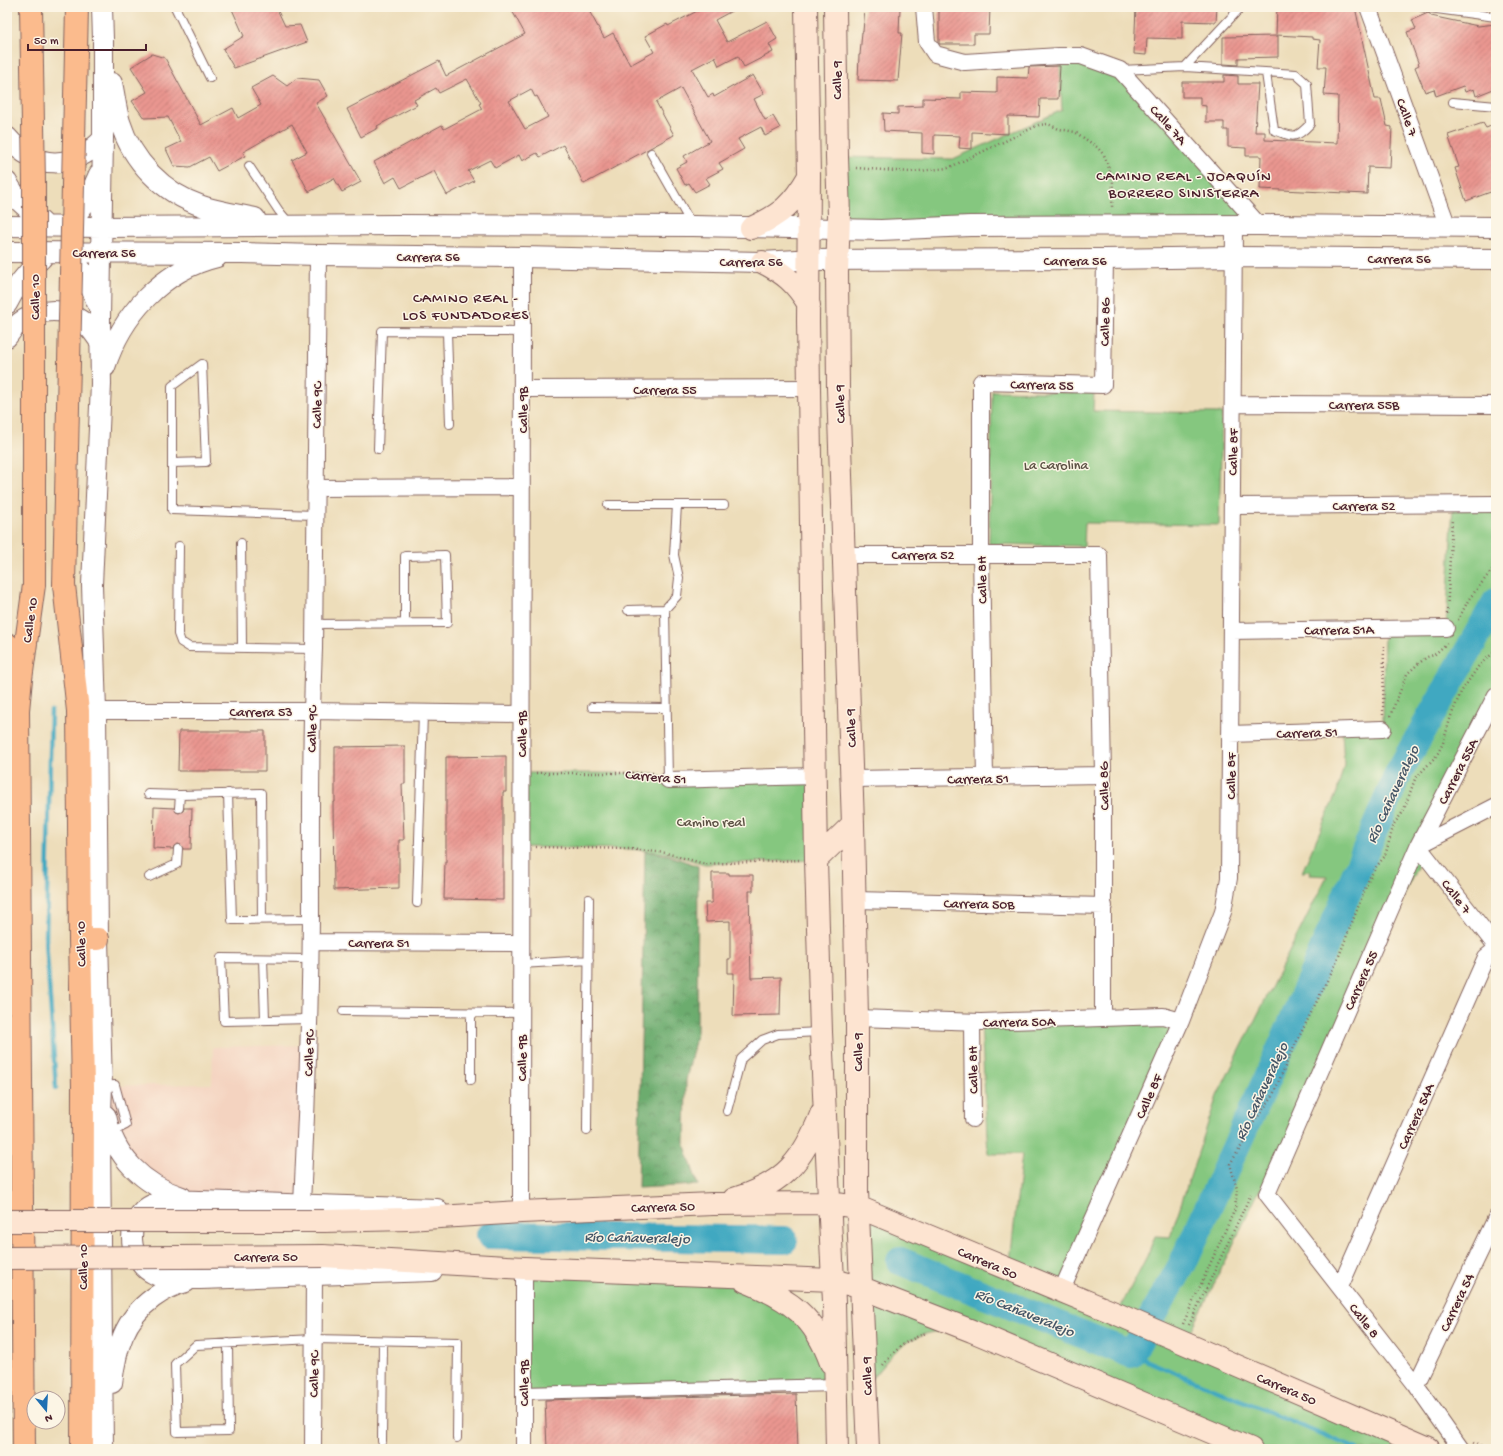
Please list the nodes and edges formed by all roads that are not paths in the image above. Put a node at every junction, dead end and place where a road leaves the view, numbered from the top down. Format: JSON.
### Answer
{"nodes":[{"id":1,"x":31,"y":7,"type":"edge"},
{"id":2,"x":77,"y":7,"type":"edge"},
{"id":3,"x":102,"y":7,"type":"edge"},
{"id":4,"x":175,"y":7,"type":"edge"},
{"id":5,"x":806,"y":7,"type":"edge"},
{"id":6,"x":835,"y":7,"type":"edge"},
{"id":7,"x":924,"y":7,"type":"edge"},
{"id":8,"x":1241,"y":7,"type":"edge"},
{"id":9,"x":1368,"y":7,"type":"edge"},
{"id":10,"x":1422,"y":7,"type":"edge"},
{"id":11,"x":1496,"y":17,"type":"edge"},
{"id":12,"x":103,"y":39,"type":"junction"},
{"id":13,"x":1185,"y":67,"type":"junction"},
{"id":14,"x":1120,"y":70,"type":"junction"},
{"id":15,"x":1266,"y":72,"type":"junction"},
{"id":16,"x":210,"y":78,"type":"dead end"},
{"id":17,"x":1454,"y":102,"type":"dead end"},
{"id":18,"x":1496,"y":106,"type":"edge"},
{"id":19,"x":7,"y":137,"type":"edge"},
{"id":20,"x":103,"y":139,"type":"junction"},
{"id":21,"x":651,"y":153,"type":"dead end"},
{"id":22,"x":102,"y":161,"type":"junction"},
{"id":23,"x":249,"y":166,"type":"dead end"},
{"id":24,"x":809,"y":176,"type":"junction"},
{"id":25,"x":7,"y":182,"type":"edge"},
{"id":26,"x":1259,"y":225,"type":"junction"},
{"id":27,"x":292,"y":226,"type":"junction"},
{"id":28,"x":693,"y":226,"type":"junction"},
{"id":29,"x":1234,"y":226,"type":"junction"},
{"id":30,"x":7,"y":227,"type":"edge"},
{"id":31,"x":102,"y":227,"type":"junction"},
{"id":32,"x":1448,"y":227,"type":"junction"},
{"id":33,"x":1496,"y":227,"type":"edge"},
{"id":34,"x":751,"y":228,"type":"junction"},
{"id":35,"x":808,"y":228,"type":"junction"},
{"id":36,"x":838,"y":229,"type":"junction"},
{"id":37,"x":57,"y":240,"type":"junction"},
{"id":38,"x":7,"y":251,"type":"edge"},
{"id":39,"x":101,"y":252,"type":"junction"},
{"id":40,"x":244,"y":253,"type":"junction"},
{"id":41,"x":318,"y":255,"type":"junction"},
{"id":42,"x":522,"y":256,"type":"junction"},
{"id":43,"x":1234,"y":257,"type":"junction"},
{"id":44,"x":1105,"y":259,"type":"junction"},
{"id":45,"x":1496,"y":259,"type":"edge"},
{"id":46,"x":808,"y":260,"type":"junction"},
{"id":47,"x":837,"y":261,"type":"junction"},
{"id":48,"x":762,"y":262,"type":"junction"},
{"id":49,"x":7,"y":304,"type":"edge"},
{"id":50,"x":808,"y":305,"type":"junction"},
{"id":51,"x":100,"y":318,"type":"junction"},
{"id":52,"x":447,"y":332,"type":"junction"},
{"id":53,"x":522,"y":332,"type":"junction"},
{"id":54,"x":7,"y":337,"type":"edge"},
{"id":55,"x":100,"y":342,"type":"junction"},
{"id":56,"x":981,"y":382,"type":"joint"},
{"id":57,"x":101,"y":384,"type":"junction"},
{"id":58,"x":1103,"y":385,"type":"joint"},
{"id":59,"x":809,"y":388,"type":"junction"},
{"id":60,"x":522,"y":389,"type":"junction"},
{"id":61,"x":1233,"y":404,"type":"junction"},
{"id":62,"x":1496,"y":405,"type":"edge"},
{"id":63,"x":450,"y":424,"type":"dead end"},
{"id":64,"x":378,"y":448,"type":"dead end"},
{"id":65,"x":172,"y":463,"type":"junction"},
{"id":66,"x":522,"y":487,"type":"junction"},
{"id":67,"x":315,"y":488,"type":"junction"},
{"id":68,"x":1496,"y":504,"type":"edge"},
{"id":69,"x":608,"y":505,"type":"dead end"},
{"id":70,"x":677,"y":505,"type":"junction"},
{"id":71,"x":724,"y":505,"type":"dead end"},
{"id":72,"x":1232,"y":506,"type":"junction"},
{"id":73,"x":315,"y":515,"type":"junction"},
{"id":74,"x":242,"y":543,"type":"dead end"},
{"id":75,"x":179,"y":546,"type":"dead end"},
{"id":76,"x":981,"y":554,"type":"junction"},
{"id":77,"x":844,"y":555,"type":"junction"},
{"id":78,"x":1099,"y":555,"type":"joint"},
{"id":79,"x":665,"y":609,"type":"junction"},
{"id":80,"x":628,"y":610,"type":"dead end"},
{"id":81,"x":405,"y":623,"type":"junction"},
{"id":82,"x":314,"y":624,"type":"junction"},
{"id":83,"x":1451,"y":630,"type":"road end"},
{"id":84,"x":1231,"y":631,"type":"junction"},
{"id":85,"x":7,"y":644,"type":"edge"},
{"id":86,"x":242,"y":647,"type":"junction"},
{"id":87,"x":314,"y":649,"type":"junction"},
{"id":88,"x":813,"y":657,"type":"junction"},
{"id":89,"x":21,"y":679,"type":"junction"},
{"id":90,"x":1496,"y":695,"type":"edge"},
{"id":91,"x":7,"y":697,"type":"edge"},
{"id":92,"x":849,"y":698,"type":"junction"},
{"id":93,"x":592,"y":707,"type":"dead end"},
{"id":94,"x":666,"y":708,"type":"junction"},
{"id":95,"x":87,"y":711,"type":"junction"},
{"id":96,"x":311,"y":711,"type":"junction"},
{"id":97,"x":423,"y":713,"type":"junction"},
{"id":98,"x":521,"y":714,"type":"junction"},
{"id":99,"x":1383,"y":729,"type":"road end"},
{"id":100,"x":1230,"y":734,"type":"junction"},
{"id":101,"x":815,"y":776,"type":"junction"},
{"id":102,"x":1103,"y":776,"type":"junction"},
{"id":103,"x":985,"y":778,"type":"junction"},
{"id":104,"x":852,"y":779,"type":"junction"},
{"id":105,"x":668,"y":780,"type":"joint"},
{"id":106,"x":148,"y":794,"type":"dead end"},
{"id":107,"x":228,"y":794,"type":"junction"},
{"id":108,"x":180,"y":795,"type":"junction"},
{"id":109,"x":1496,"y":806,"type":"edge"},
{"id":110,"x":179,"y":808,"type":"dead end"},
{"id":111,"x":854,"y":824,"type":"junction"},
{"id":112,"x":1418,"y":846,"type":"junction"},
{"id":113,"x":178,"y":849,"type":"dead end"},
{"id":114,"x":816,"y":860,"type":"junction"},
{"id":115,"x":149,"y":877,"type":"dead end"},
{"id":116,"x":589,"y":899,"type":"dead end"},
{"id":117,"x":855,"y":900,"type":"junction"},
{"id":118,"x":418,"y":902,"type":"dead end"},
{"id":119,"x":1104,"y":906,"type":"junction"},
{"id":120,"x":262,"y":919,"type":"junction"},
{"id":121,"x":311,"y":919,"type":"junction"},
{"id":122,"x":89,"y":939,"type":"junction"},
{"id":123,"x":311,"y":942,"type":"junction"},
{"id":124,"x":520,"y":943,"type":"junction"},
{"id":125,"x":1496,"y":948,"type":"edge"},
{"id":126,"x":263,"y":959,"type":"junction"},
{"id":127,"x":310,"y":959,"type":"junction"},
{"id":128,"x":589,"y":960,"type":"junction"},
{"id":129,"x":521,"y":964,"type":"junction"},
{"id":130,"x":343,"y":1011,"type":"dead end"},
{"id":131,"x":521,"y":1013,"type":"junction"},
{"id":132,"x":471,"y":1014,"type":"junction"},
{"id":133,"x":857,"y":1018,"type":"junction"},
{"id":134,"x":1103,"y":1018,"type":"junction"},
{"id":135,"x":265,"y":1019,"type":"junction"},
{"id":136,"x":309,"y":1019,"type":"junction"},
{"id":137,"x":1181,"y":1021,"type":"junction"},
{"id":138,"x":972,"y":1022,"type":"junction"},
{"id":139,"x":821,"y":1032,"type":"junction"},
{"id":140,"x":471,"y":1080,"type":"dead end"},
{"id":141,"x":824,"y":1106,"type":"junction"},
{"id":142,"x":727,"y":1111,"type":"dead end"},
{"id":143,"x":973,"y":1119,"type":"dead end"},
{"id":144,"x":587,"y":1131,"type":"dead end"},
{"id":145,"x":105,"y":1135,"type":"junction"},
{"id":146,"x":1267,"y":1194,"type":"joint"},
{"id":147,"x":198,"y":1200,"type":"junction"},
{"id":148,"x":302,"y":1204,"type":"junction"},
{"id":149,"x":713,"y":1204,"type":"junction"},
{"id":150,"x":829,"y":1210,"type":"junction"},
{"id":151,"x":521,"y":1212,"type":"junction"},
{"id":152,"x":858,"y":1215,"type":"junction"},
{"id":153,"x":1496,"y":1218,"type":"edge"},
{"id":154,"x":7,"y":1221,"type":"edge"},
{"id":155,"x":7,"y":1258,"type":"edge"},
{"id":156,"x":318,"y":1265,"type":"junction"},
{"id":157,"x":524,"y":1268,"type":"junction"},
{"id":158,"x":832,"y":1274,"type":"junction"},
{"id":159,"x":735,"y":1277,"type":"junction"},
{"id":160,"x":200,"y":1278,"type":"junction"},
{"id":161,"x":862,"y":1282,"type":"junction"},
{"id":162,"x":1340,"y":1287,"type":"junction"},
{"id":163,"x":1061,"y":1292,"type":"junction"},
{"id":164,"x":314,"y":1339,"type":"junction"},
{"id":165,"x":383,"y":1341,"type":"junction"},
{"id":166,"x":228,"y":1343,"type":"junction"},
{"id":167,"x":836,"y":1385,"type":"junction"},
{"id":168,"x":1416,"y":1385,"type":"junction"},
{"id":169,"x":523,"y":1393,"type":"junction"},
{"id":170,"x":457,"y":1438,"type":"dead end"},
{"id":171,"x":382,"y":1441,"type":"dead end"},
{"id":172,"x":838,"y":1448,"type":"edge"},
{"id":173,"x":24,"y":1449,"type":"edge"},
{"id":174,"x":82,"y":1449,"type":"edge"},
{"id":175,"x":103,"y":1449,"type":"edge"},
{"id":176,"x":313,"y":1449,"type":"edge"},
{"id":177,"x":524,"y":1449,"type":"edge"},
{"id":178,"x":868,"y":1449,"type":"edge"},
{"id":179,"x":1251,"y":1449,"type":"edge"},
{"id":180,"x":1429,"y":1449,"type":"edge"},
{"id":181,"x":1461,"y":1449,"type":"edge"}],
"edges":[{"from":1,"to":89,"type":"main road","name":"Calle 10","bridge":true},
{"from":2,"to":95,"type":"main road","name":"Calle 10","bridge":true},
{"from":3,"to":12,"type":"street","name":"Calle 10"},
{"from":4,"to":16,"type":"lane"},
{"from":5,"to":24,"type":"main road","name":"Calle 9"},
{"from":6,"to":36,"type":"main road","name":"Calle 9"},
{"from":7,"to":14,"type":"street","name":"Calle 7A"},
{"from":8,"to":13,"type":"lane"},
{"from":9,"to":32,"type":"street","name":"Calle 7"},
{"from":10,"to":11,"type":"lane"},
{"from":12,"to":20,"type":"street","name":"Calle 10"},
{"from":12,"to":27,"type":"street"},
{"from":13,"to":14,"type":"lane"},
{"from":13,"to":15,"type":"lane"},
{"from":14,"to":26,"type":"street","name":"Calle 7A"},
{"from":15,"to":15,"type":"lane"},
{"from":17,"to":18,"type":"lane"},
{"from":19,"to":20,"type":"street"},
{"from":20,"to":22,"type":"street","name":"Calle 10"},
{"from":21,"to":28,"type":"lane"},
{"from":22,"to":31,"type":"street","name":"Calle 10"},
{"from":22,"to":37,"type":"street"},
{"from":23,"to":27,"type":"lane"},
{"from":24,"to":34,"type":"main road"},
{"from":24,"to":35,"type":"main road","name":"Calle 9"},
{"from":25,"to":37,"type":"street"},
{"from":26,"to":29,"type":"street","name":"Carrera 56"},
{"from":26,"to":32,"type":"street","name":"Carrera 56"},
{"from":27,"to":28,"type":"street","name":"Carrera 56"},
{"from":27,"to":31,"type":"street","name":"Carrera 56"},
{"from":28,"to":34,"type":"street","name":"Carrera 56"},
{"from":29,"to":36,"type":"street","name":"Carrera 56"},
{"from":29,"to":43,"type":"street","name":"Calle 8F"},
{"from":30,"to":37,"type":"street","name":"Carrera 56"},
{"from":31,"to":37,"type":"street","name":"Carrera 56"},
{"from":31,"to":39,"type":"street","name":"Calle 10"},
{"from":32,"to":33,"type":"street","name":"Carrera 56"},
{"from":34,"to":35,"type":"street","name":"Carrera 56"},
{"from":35,"to":36,"type":"street","name":"Carrera 56"},
{"from":35,"to":46,"type":"main road","name":"Calle 9"},
{"from":36,"to":47,"type":"main road","name":"Calle 9"},
{"from":37,"to":38,"type":"street","name":"Carrera 56"},
{"from":37,"to":39,"type":"street","name":"Carrera 56"},
{"from":37,"to":49,"type":"street"},
{"from":37,"to":51,"type":"street"},
{"from":39,"to":40,"type":"street","name":"Carrera 56"},
{"from":39,"to":51,"type":"street","name":"Calle 10"},
{"from":40,"to":41,"type":"street","name":"Carrera 56"},
{"from":40,"to":57,"type":"street"},
{"from":41,"to":42,"type":"street","name":"Carrera 56"},
{"from":41,"to":67,"type":"street","name":"Calle 9C"},
{"from":42,"to":48,"type":"street","name":"Carrera 56"},
{"from":42,"to":53,"type":"street","name":"Calle 9B"},
{"from":43,"to":44,"type":"street","name":"Carrera 56"},
{"from":43,"to":45,"type":"street","name":"Carrera 56"},
{"from":43,"to":61,"type":"street","name":"Calle 8F"},
{"from":44,"to":47,"type":"street","name":"Carrera 56"},
{"from":44,"to":58,"type":"street","name":"Calle 8G"},
{"from":46,"to":47,"type":"street","name":"Carrera 56"},
{"from":46,"to":48,"type":"street","name":"Carrera 56"},
{"from":46,"to":50,"type":"main road","name":"Calle 9"},
{"from":47,"to":77,"type":"main road","name":"Calle 9"},
{"from":48,"to":50,"type":"main road"},
{"from":50,"to":59,"type":"main road","name":"Calle 9"},
{"from":51,"to":55,"type":"street","name":"Calle 10"},
{"from":52,"to":53,"type":"lane"},
{"from":52,"to":63,"type":"lane"},
{"from":52,"to":64,"type":"lane"},
{"from":53,"to":60,"type":"street","name":"Calle 9B"},
{"from":54,"to":55,"type":"street"},
{"from":55,"to":57,"type":"street","name":"Calle 10"},
{"from":56,"to":58,"type":"street","name":"Carrera 55"},
{"from":56,"to":76,"type":"street","name":"Calle 8H"},
{"from":57,"to":95,"type":"street","name":"Calle 10"},
{"from":59,"to":60,"type":"street","name":"Carrera 55"},
{"from":59,"to":88,"type":"main road","name":"Calle 9"},
{"from":60,"to":66,"type":"street","name":"Calle 9B"},
{"from":61,"to":62,"type":"street","name":"Carrera 55B"},
{"from":61,"to":72,"type":"street","name":"Calle 8F"},
{"from":65,"to":65,"type":"lane"},
{"from":65,"to":73,"type":"lane"},
{"from":66,"to":67,"type":"street"},
{"from":66,"to":98,"type":"street","name":"Calle 9B"},
{"from":67,"to":73,"type":"street","name":"Calle 9C"},
{"from":68,"to":72,"type":"street","name":"Carrera 52"},
{"from":69,"to":70,"type":"lane"},
{"from":70,"to":71,"type":"lane"},
{"from":70,"to":79,"type":"lane"},
{"from":72,"to":84,"type":"street","name":"Calle 8F"},
{"from":73,"to":82,"type":"street","name":"Calle 9C"},
{"from":74,"to":86,"type":"lane"},
{"from":75,"to":86,"type":"lane"},
{"from":76,"to":77,"type":"street","name":"Carrera 52"},
{"from":76,"to":78,"type":"street","name":"Carrera 52"},
{"from":76,"to":103,"type":"street","name":"Calle 8H"},
{"from":77,"to":92,"type":"main road","name":"Calle 9"},
{"from":78,"to":102,"type":"street","name":"Calle 8G"},
{"from":79,"to":80,"type":"lane"},
{"from":79,"to":94,"type":"lane"},
{"from":81,"to":81,"type":"lane"},
{"from":81,"to":82,"type":"lane"},
{"from":82,"to":87,"type":"street","name":"Calle 9C"},
{"from":83,"to":84,"type":"street","name":"Carrera 51A"},
{"from":84,"to":100,"type":"street","name":"Calle 8F"},
{"from":85,"to":89,"type":"main road"},
{"from":86,"to":87,"type":"lane"},
{"from":87,"to":96,"type":"street","name":"Calle 9C"},
{"from":88,"to":92,"type":"main road"},
{"from":88,"to":101,"type":"main road","name":"Calle 9"},
{"from":89,"to":91,"type":"main road"},
{"from":89,"to":173,"type":"main road","name":"Calle 10"},
{"from":90,"to":112,"type":"street","name":"Carrera 55A"},
{"from":92,"to":104,"type":"main road","name":"Calle 9"},
{"from":93,"to":94,"type":"lane"},
{"from":94,"to":105,"type":"lane"},
{"from":95,"to":96,"type":"street","name":"Carrera 53"},
{"from":95,"to":122,"type":"main road","name":"Calle 10"},
{"from":96,"to":97,"type":"street","name":"Carrera 53"},
{"from":96,"to":121,"type":"street","name":"Calle 9C"},
{"from":97,"to":98,"type":"street","name":"Carrera 53"},
{"from":97,"to":118,"type":"lane"},
{"from":98,"to":124,"type":"street","name":"Calle 9B"},
{"from":99,"to":100,"type":"street","name":"Carrera 51"},
{"from":100,"to":137,"type":"street","name":"Calle 8F"},
{"from":101,"to":105,"type":"street","name":"Carrera 51"},
{"from":101,"to":114,"type":"main road","name":"Calle 9"},
{"from":102,"to":103,"type":"street","name":"Carrera 51"},
{"from":102,"to":119,"type":"street","name":"Calle 8G"},
{"from":103,"to":104,"type":"street","name":"Carrera 51"},
{"from":104,"to":111,"type":"main road","name":"Calle 9"},
{"from":106,"to":108,"type":"lane"},
{"from":107,"to":108,"type":"lane"},
{"from":107,"to":120,"type":"lane"},
{"from":107,"to":120,"type":"lane"},
{"from":108,"to":110,"type":"lane"},
{"from":109,"to":112,"type":"street"},
{"from":111,"to":114,"type":"main road"},
{"from":111,"to":117,"type":"main road","name":"Calle 9"},
{"from":112,"to":125,"type":"street","name":"Calle 7"},
{"from":112,"to":146,"type":"street","name":"Carrera 55"},
{"from":113,"to":115,"type":"lane"},
{"from":114,"to":139,"type":"main road","name":"Calle 9"},
{"from":116,"to":128,"type":"lane"},
{"from":117,"to":119,"type":"street","name":"Carrera 50B"},
{"from":117,"to":133,"type":"main road","name":"Calle 9"},
{"from":119,"to":134,"type":"street","name":"Calle 8G"},
{"from":120,"to":121,"type":"lane"},
{"from":121,"to":123,"type":"street","name":"Calle 9C"},
{"from":122,"to":145,"type":"street","name":"Calle 10"},
{"from":122,"to":174,"type":"main road","name":"Calle 10"},
{"from":123,"to":124,"type":"street","name":"Carrera 51"},
{"from":123,"to":127,"type":"street","name":"Calle 9C"},
{"from":124,"to":129,"type":"street","name":"Calle 9B"},
{"from":125,"to":162,"type":"street","name":"Carrera 54A"},
{"from":126,"to":127,"type":"lane"},
{"from":126,"to":135,"type":"lane"},
{"from":126,"to":135,"type":"lane"},
{"from":127,"to":136,"type":"street","name":"Calle 9C"},
{"from":128,"to":129,"type":"lane"},
{"from":128,"to":144,"type":"lane"},
{"from":129,"to":131,"type":"street","name":"Calle 9B"},
{"from":130,"to":132,"type":"lane"},
{"from":131,"to":132,"type":"lane"},
{"from":131,"to":151,"type":"street","name":"Calle 9B"},
{"from":132,"to":140,"type":"lane"},
{"from":133,"to":138,"type":"street","name":"Carrera 50A"},
{"from":133,"to":152,"type":"main road","name":"Calle 9"},
{"from":134,"to":137,"type":"street","name":"Carrera 50A"},
{"from":134,"to":138,"type":"street","name":"Carrera 50A"},
{"from":135,"to":136,"type":"lane"},
{"from":136,"to":148,"type":"street","name":"Calle 9C"},
{"from":137,"to":163,"type":"street","name":"Calle 8F"},
{"from":138,"to":143,"type":"street","name":"Calle 8H"},
{"from":139,"to":141,"type":"main road","name":"Calle 9"},
{"from":139,"to":142,"type":"lane"},
{"from":141,"to":149,"type":"main road"},
{"from":141,"to":150,"type":"main road","name":"Calle 9"},
{"from":145,"to":147,"type":"street"},
{"from":145,"to":175,"type":"street","name":"Calle 10"},
{"from":146,"to":162,"type":"street","name":"Calle 8"},
{"from":147,"to":148,"type":"street","name":"Carrera 50"},
{"from":147,"to":160,"type":"street"},
{"from":148,"to":151,"type":"street","name":"Carrera 50"},
{"from":149,"to":150,"type":"main road","name":"Carrera 50"},
{"from":149,"to":151,"type":"main road","name":"Carrera 50"},
{"from":150,"to":152,"type":"main road","name":"Carrera 50"},
{"from":150,"to":158,"type":"main road","name":"Calle 9"},
{"from":151,"to":154,"type":"main road","name":"Carrera 50","bridge":true},
{"from":152,"to":161,"type":"main road","name":"Calle 9"},
{"from":152,"to":163,"type":"main road","name":"Carrera 50"},
{"from":153,"to":168,"type":"street","name":"Carrera 54"},
{"from":155,"to":156,"type":"main road","name":"Carrera 50","bridge":true},
{"from":156,"to":157,"type":"main road","name":"Carrera 50"},
{"from":156,"to":160,"type":"street","name":"Carrera 50"},
{"from":156,"to":164,"type":"street","name":"Calle 9C"},
{"from":157,"to":159,"type":"main road","name":"Carrera 50"},
{"from":157,"to":169,"type":"street","name":"Calle 9B"},
{"from":158,"to":159,"type":"main road","name":"Carrera 50"},
{"from":158,"to":161,"type":"main road","name":"Carrera 50"},
{"from":158,"to":167,"type":"main road","name":"Calle 9"},
{"from":159,"to":167,"type":"main road"},
{"from":160,"to":175,"type":"street"},
{"from":161,"to":178,"type":"main road","name":"Calle 9"},
{"from":161,"to":179,"type":"main road","name":"Carrera 50"},
{"from":162,"to":168,"type":"street","name":"Calle 8"},
{"from":163,"to":180,"type":"main road","name":"Carrera 50"},
{"from":164,"to":165,"type":"lane"},
{"from":164,"to":166,"type":"lane"},
{"from":164,"to":176,"type":"street","name":"Calle 9C"},
{"from":165,"to":170,"type":"lane"},
{"from":165,"to":171,"type":"lane"},
{"from":166,"to":166,"type":"lane"},
{"from":167,"to":169,"type":"street"},
{"from":167,"to":172,"type":"main road","name":"Calle 9"},
{"from":168,"to":181,"type":"street","name":"Calle 8"},
{"from":169,"to":177,"type":"street","name":"Calle 9B"}]}
